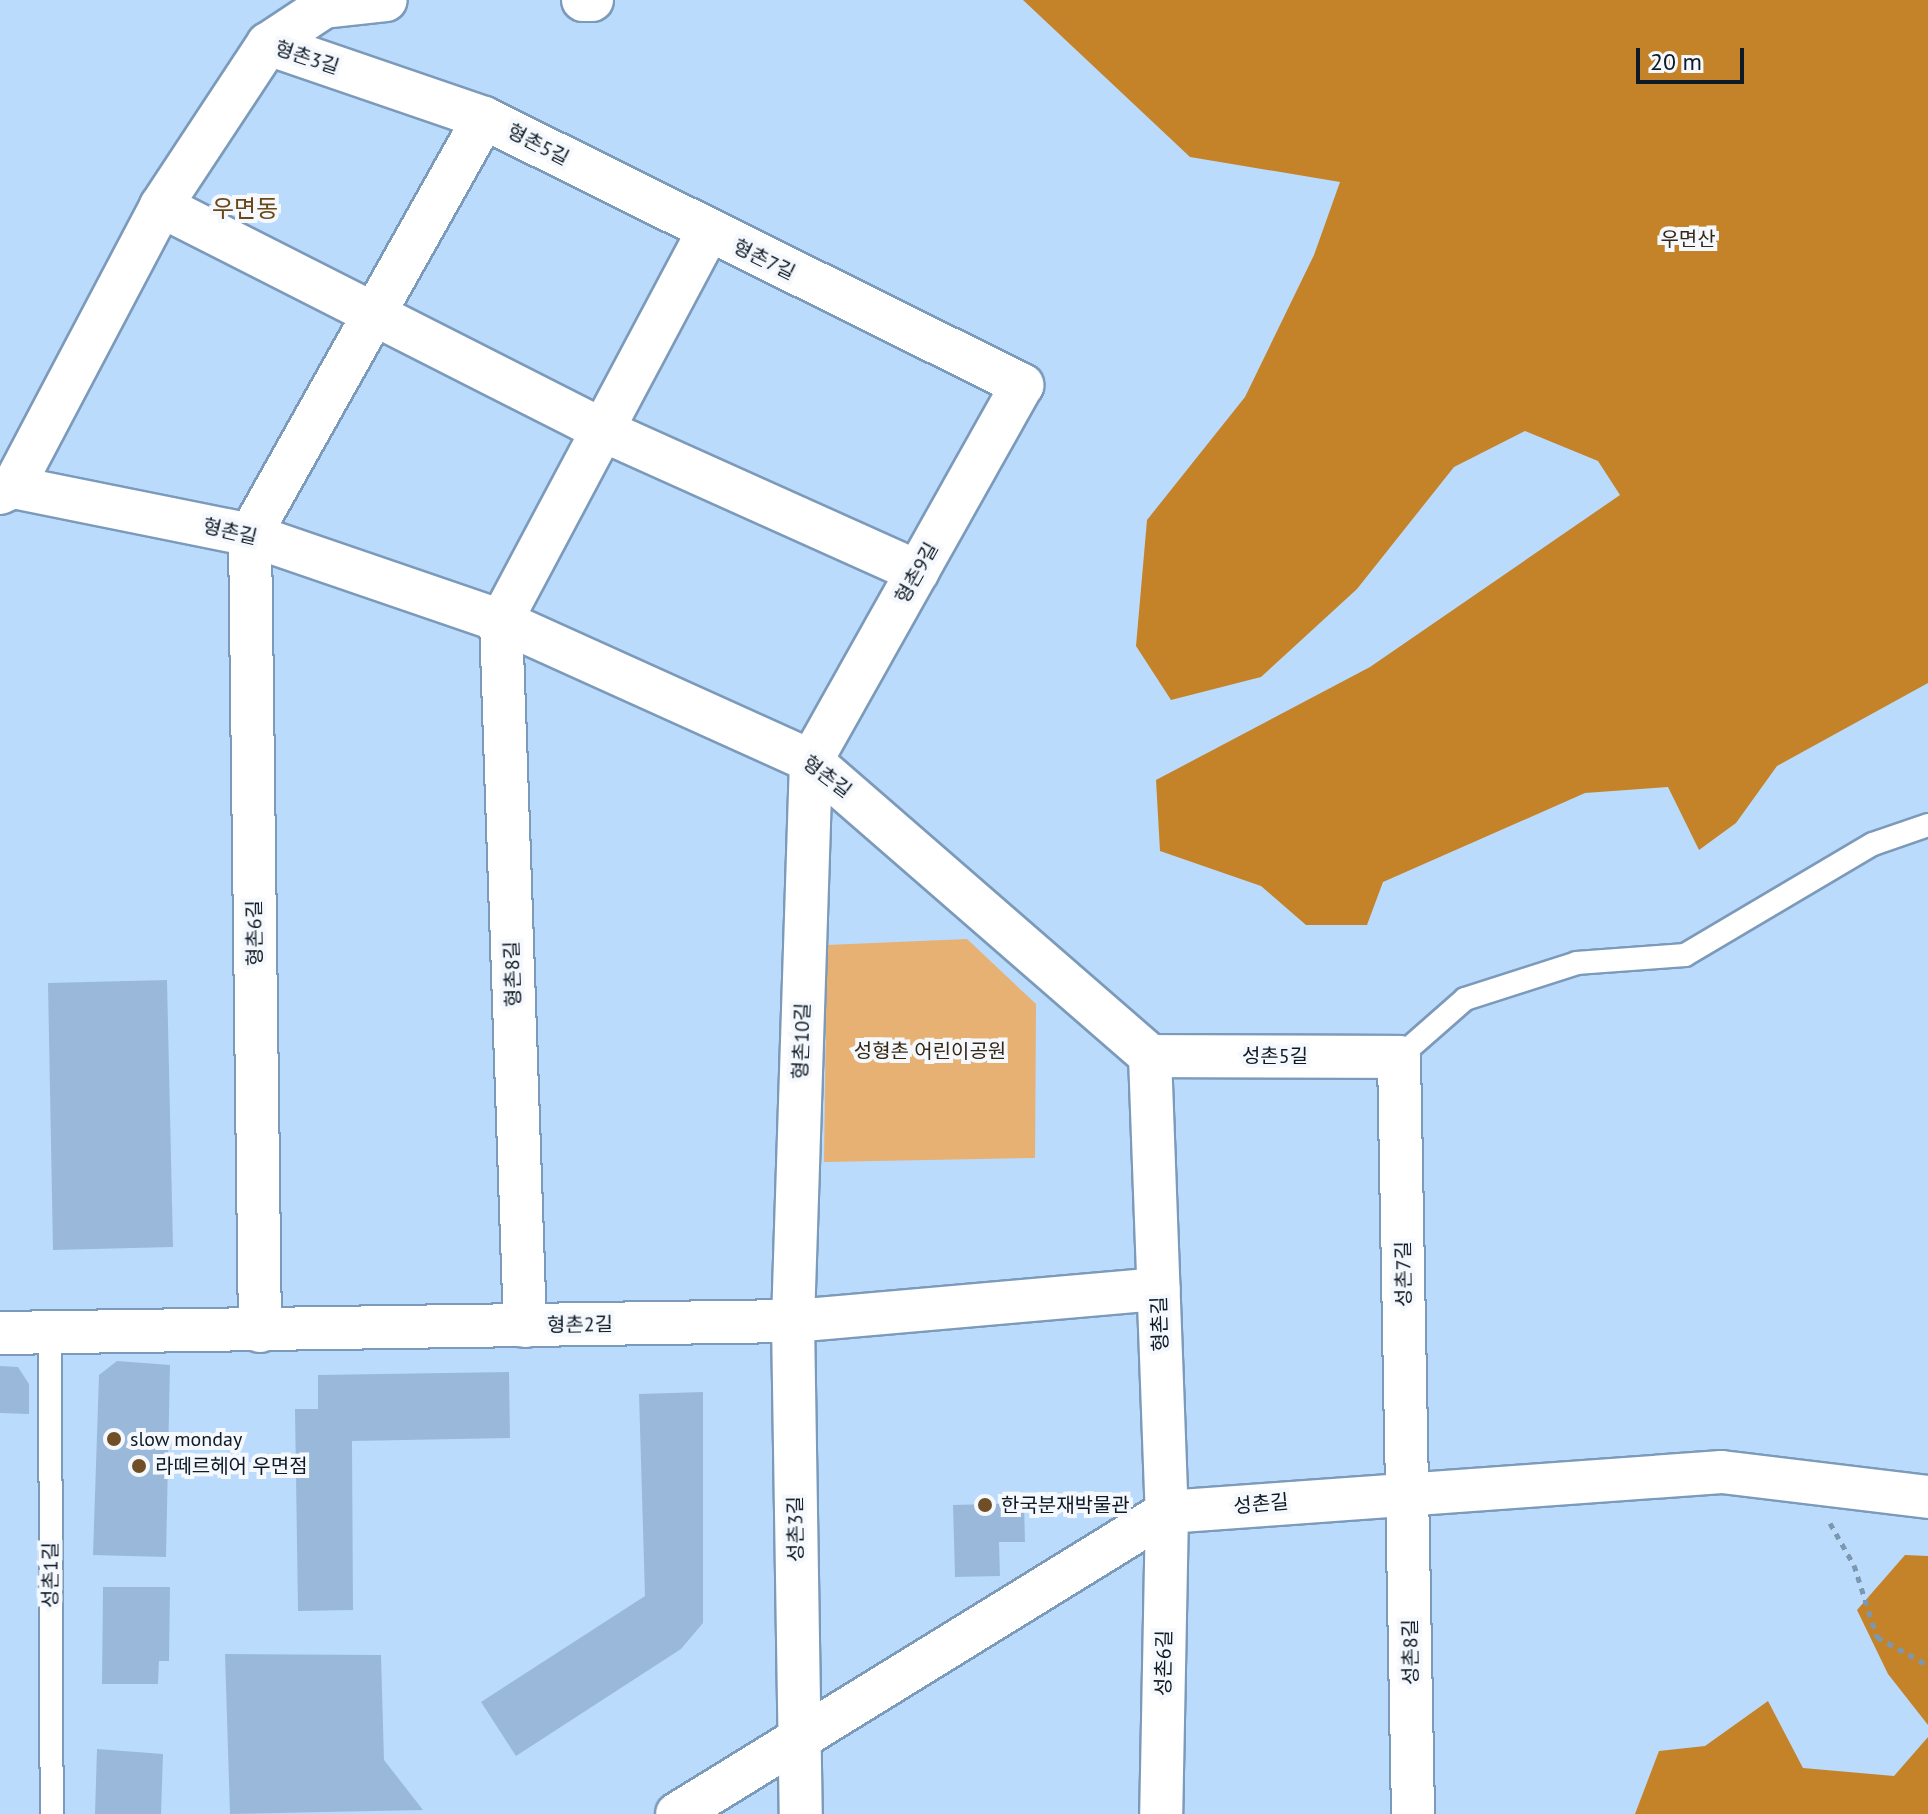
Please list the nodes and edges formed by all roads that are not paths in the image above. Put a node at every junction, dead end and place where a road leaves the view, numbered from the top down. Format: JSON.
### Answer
{"nodes":[{"id":1,"x":386,"y":0,"type":"edge"},
{"id":2,"x":583,"y":0,"type":"edge"},
{"id":3,"x":592,"y":0,"type":"edge"},
{"id":4,"x":268,"y":44,"type":"junction"},
{"id":5,"x":484,"y":118,"type":"junction"},
{"id":6,"x":161,"y":206,"type":"junction"},
{"id":7,"x":708,"y":232,"type":"junction"},
{"id":8,"x":373,"y":316,"type":"junction"},
{"id":9,"x":1022,"y":385,"type":"joint"},
{"id":10,"x":602,"y":430,"type":"junction"},
{"id":11,"x":6,"y":490,"type":"edge"},
{"id":12,"x":250,"y":535,"type":"junction"},
{"id":13,"x":918,"y":572,"type":"junction"},
{"id":14,"x":501,"y":621,"type":"junction"},
{"id":15,"x":811,"y":761,"type":"junction"},
{"id":16,"x":1928,"y":825,"type":"edge"},
{"id":17,"x":1150,"y":1056,"type":"junction"},
{"id":18,"x":1399,"y":1057,"type":"junction"},
{"id":19,"x":1159,"y":1289,"type":"junction"},
{"id":20,"x":793,"y":1321,"type":"junction"},
{"id":21,"x":525,"y":1326,"type":"junction"},
{"id":22,"x":260,"y":1331,"type":"junction"},
{"id":23,"x":0,"y":1333,"type":"edge"},
{"id":24,"x":50,"y":1335,"type":"junction"},
{"id":25,"x":1408,"y":1491,"type":"junction"},
{"id":26,"x":1928,"y":1497,"type":"edge"},
{"id":27,"x":1167,"y":1512,"type":"junction"},
{"id":28,"x":799,"y":1737,"type":"junction"},
{"id":29,"x":52,"y":1814,"type":"edge"},
{"id":30,"x":677,"y":1814,"type":"edge"},
{"id":31,"x":801,"y":1814,"type":"edge"},
{"id":32,"x":1161,"y":1814,"type":"edge"},
{"id":33,"x":1413,"y":1814,"type":"edge"}],
"edges":[{"from":1,"to":4,"type":"street"},
{"from":2,"to":3,"type":"street"},
{"from":4,"to":5,"type":"street","name":"형촌3길"},
{"from":4,"to":6,"type":"street","name":"형촌3길"},
{"from":5,"to":7,"type":"street","name":"형촌5길"},
{"from":5,"to":8,"type":"street","name":"형촌5길"},
{"from":6,"to":8,"type":"street"},
{"from":6,"to":11,"type":"street","name":"형촌3길"},
{"from":7,"to":9,"type":"street","name":"형촌7길"},
{"from":7,"to":10,"type":"street","name":"형촌7길"},
{"from":8,"to":10,"type":"street"},
{"from":8,"to":12,"type":"street","name":"형촌5길"},
{"from":9,"to":13,"type":"street","name":"형촌9길"},
{"from":10,"to":13,"type":"street"},
{"from":10,"to":14,"type":"street","name":"형촌7길"},
{"from":11,"to":12,"type":"street","name":"형촌길"},
{"from":12,"to":14,"type":"street","name":"형촌길"},
{"from":12,"to":22,"type":"street","name":"형촌6길"},
{"from":13,"to":15,"type":"street","name":"형촌9길"},
{"from":14,"to":15,"type":"street","name":"형촌길"},
{"from":14,"to":21,"type":"street","name":"형촌8길"},
{"from":15,"to":17,"type":"street","name":"형촌길"},
{"from":15,"to":20,"type":"street","name":"형촌10길"},
{"from":16,"to":18,"type":"lane"},
{"from":17,"to":18,"type":"street","name":"성촌5길"},
{"from":17,"to":19,"type":"street","name":"형촌길"},
{"from":18,"to":25,"type":"street","name":"성촌7길"},
{"from":19,"to":20,"type":"street","name":"형촌2길"},
{"from":19,"to":27,"type":"street","name":"형촌길"},
{"from":20,"to":21,"type":"street","name":"형촌2길"},
{"from":20,"to":28,"type":"street","name":"성촌3길"},
{"from":21,"to":22,"type":"street","name":"형촌2길"},
{"from":22,"to":24,"type":"street","name":"형촌2길"},
{"from":23,"to":24,"type":"street","name":"형촌2길"},
{"from":24,"to":29,"type":"lane","name":"성촌1길"},
{"from":25,"to":26,"type":"street","name":"성촌길"},
{"from":25,"to":27,"type":"street","name":"성촌길"},
{"from":25,"to":33,"type":"street","name":"성촌8길"},
{"from":27,"to":28,"type":"street","name":"성촌길"},
{"from":27,"to":32,"type":"street","name":"성촌6길"},
{"from":28,"to":30,"type":"street","name":"성촌길"},
{"from":28,"to":31,"type":"street","name":"성촌3길"}]}
